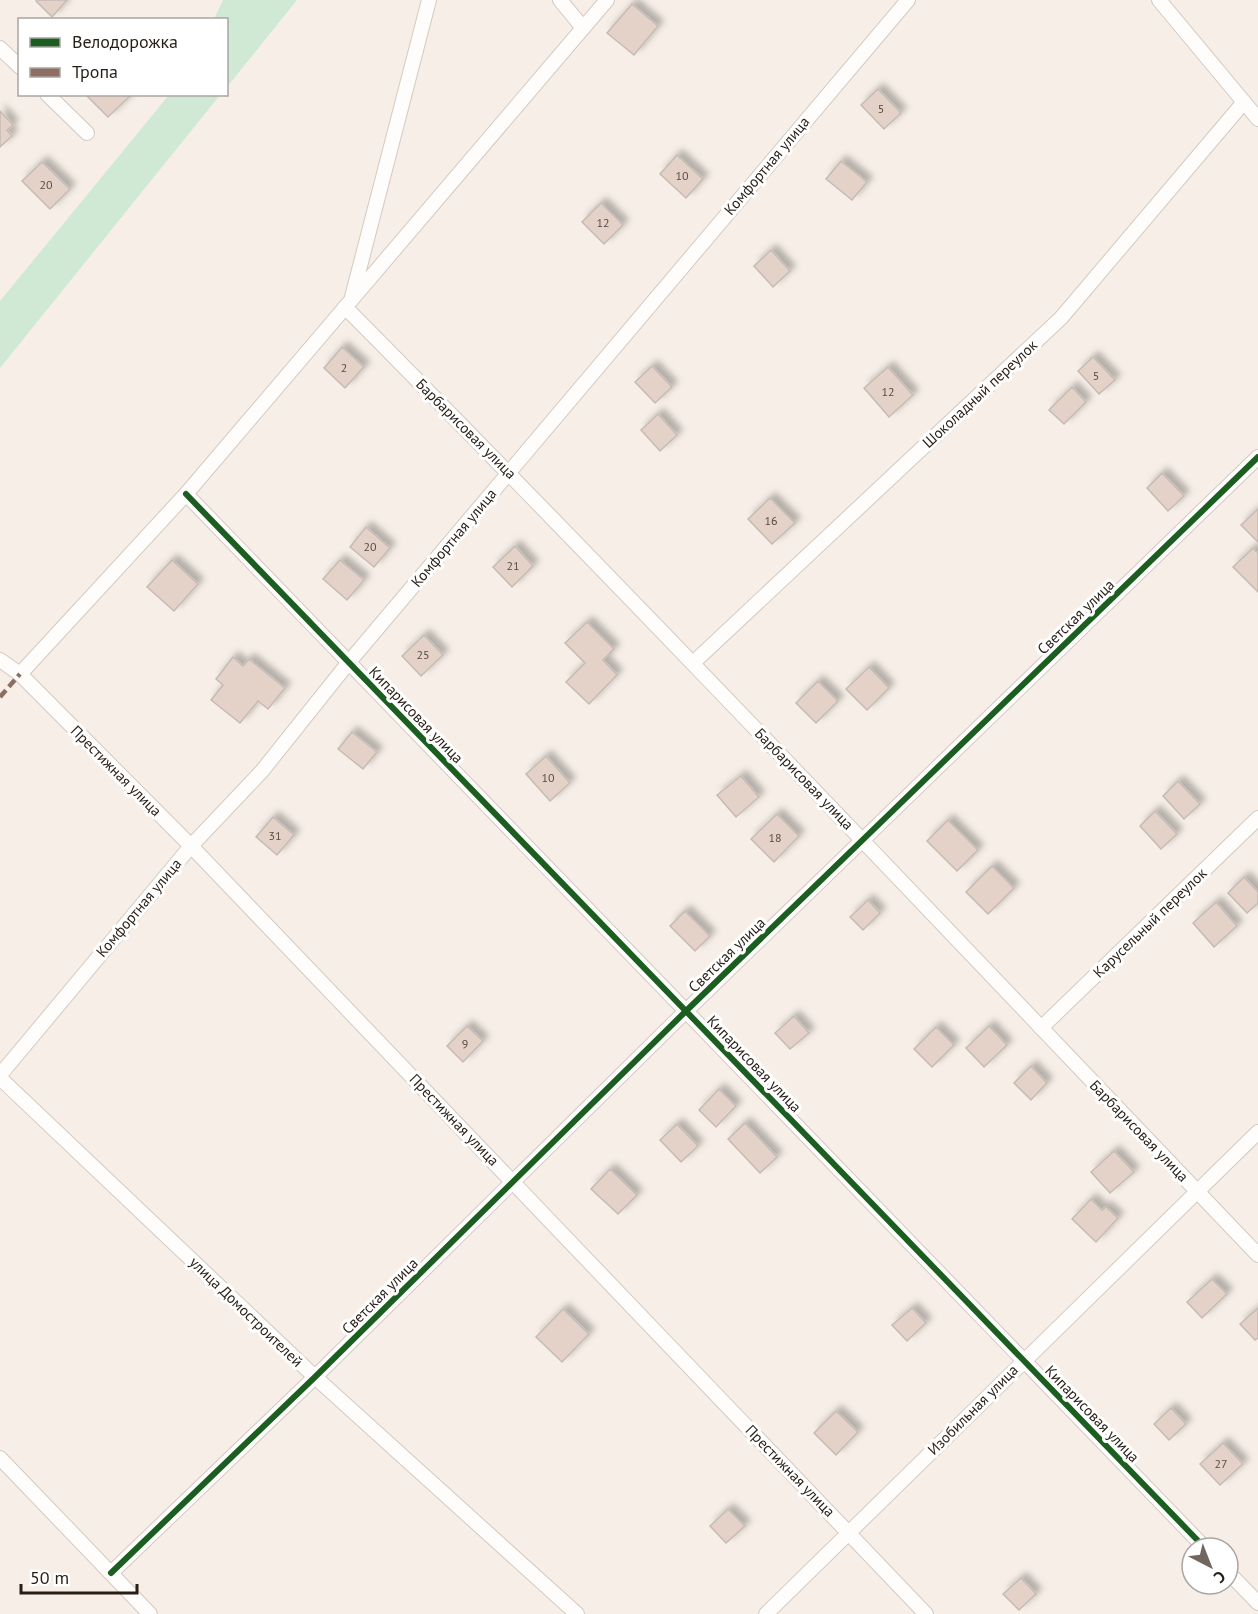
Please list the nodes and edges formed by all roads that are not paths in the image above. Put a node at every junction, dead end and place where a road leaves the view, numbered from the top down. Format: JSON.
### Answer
{"nodes":[{"id":1,"x":429,"y":0,"type":"edge"},
{"id":2,"x":560,"y":0,"type":"edge"},
{"id":3,"x":607,"y":0,"type":"edge"},
{"id":4,"x":908,"y":0,"type":"edge"},
{"id":5,"x":1159,"y":0,"type":"edge"},
{"id":6,"x":583,"y":28,"type":"junction"},
{"id":7,"x":0,"y":48,"type":"edge"},
{"id":8,"x":18,"y":65,"type":"edge"},
{"id":9,"x":49,"y":96,"type":"edge"},
{"id":10,"x":1244,"y":102,"type":"junction"},
{"id":11,"x":1258,"y":119,"type":"edge"},
{"id":12,"x":87,"y":133,"type":"dead end"},
{"id":13,"x":348,"y":304,"type":"junction"},
{"id":14,"x":1258,"y":457,"type":"edge"},
{"id":15,"x":509,"y":472,"type":"junction"},
{"id":16,"x":186,"y":494,"type":"junction"},
{"id":17,"x":0,"y":660,"type":"edge"},
{"id":18,"x":349,"y":662,"type":"junction"},
{"id":19,"x":693,"y":663,"type":"junction"},
{"id":20,"x":20,"y":674,"type":"junction"},
{"id":21,"x":1258,"y":818,"type":"edge"},
{"id":22,"x":863,"y":840,"type":"junction"},
{"id":23,"x":191,"y":846,"type":"junction"},
{"id":24,"x":686,"y":1011,"type":"junction"},
{"id":25,"x":1041,"y":1028,"type":"junction"},
{"id":26,"x":0,"y":1077,"type":"edge"},
{"id":27,"x":1258,"y":1132,"type":"edge"},
{"id":28,"x":513,"y":1181,"type":"junction"},
{"id":29,"x":1197,"y":1191,"type":"junction"},
{"id":30,"x":1258,"y":1256,"type":"edge"},
{"id":31,"x":1023,"y":1360,"type":"junction"},
{"id":32,"x":315,"y":1377,"type":"junction"},
{"id":33,"x":0,"y":1458,"type":"edge"},
{"id":34,"x":848,"y":1533,"type":"junction"},
{"id":35,"x":1193,"y":1536,"type":"edge"},
{"id":36,"x":111,"y":1573,"type":"junction"},
{"id":37,"x":1240,"y":1584,"type":"edge"},
{"id":38,"x":1258,"y":1603,"type":"edge"},
{"id":39,"x":150,"y":1614,"type":"edge"},
{"id":40,"x":577,"y":1614,"type":"edge"},
{"id":41,"x":766,"y":1614,"type":"edge"},
{"id":42,"x":926,"y":1614,"type":"edge"}],
"edges":[{"from":1,"to":13,"type":"street"},
{"from":2,"to":6,"type":"street"},
{"from":3,"to":6,"type":"street"},
{"from":4,"to":15,"type":"street","name":"Комфортная улица"},
{"from":5,"to":10,"type":"street"},
{"from":6,"to":13,"type":"street"},
{"from":7,"to":8,"type":"street"},
{"from":9,"to":12,"type":"street"},
{"from":10,"to":11,"type":"street"},
{"from":10,"to":19,"type":"street","name":"Шоколадный переулок"},
{"from":13,"to":15,"type":"street","name":"Барбарисовая улица"},
{"from":13,"to":16,"type":"street"},
{"from":14,"to":22,"type":"street","name":"Светская улица"},
{"from":15,"to":18,"type":"street","name":"Комфортная улица"},
{"from":15,"to":19,"type":"street","name":"Барбарисовая улица"},
{"from":16,"to":18,"type":"street","name":"Кипарисовая улица"},
{"from":16,"to":20,"type":"street"},
{"from":17,"to":20,"type":"street","name":"Престижная улица"},
{"from":18,"to":23,"type":"street","name":"Комфортная улица"},
{"from":18,"to":24,"type":"street","name":"Кипарисовая улица"},
{"from":19,"to":22,"type":"street","name":"Барбарисовая улица"},
{"from":20,"to":23,"type":"street","name":"Престижная улица"},
{"from":21,"to":25,"type":"street","name":"Карусельный переулок"},
{"from":22,"to":24,"type":"street","name":"Светская улица"},
{"from":22,"to":25,"type":"street","name":"Барбарисовая улица"},
{"from":23,"to":26,"type":"street","name":"Комфортная улица"},
{"from":23,"to":28,"type":"street","name":"Престижная улица"},
{"from":24,"to":28,"type":"street","name":"Светская улица"},
{"from":24,"to":31,"type":"street","name":"Кипарисовая улица"},
{"from":25,"to":29,"type":"street","name":"Барбарисовая улица"},
{"from":26,"to":32,"type":"street","name":"улица Домостроителей"},
{"from":27,"to":29,"type":"street","name":"Изобильная улица"},
{"from":28,"to":32,"type":"street","name":"Светская улица"},
{"from":28,"to":34,"type":"street","name":"Престижная улица"},
{"from":29,"to":30,"type":"street","name":"Барбарисовая улица"},
{"from":29,"to":31,"type":"street","name":"Изобильная улица"},
{"from":31,"to":34,"type":"street","name":"Изобильная улица"},
{"from":31,"to":35,"type":"street","name":"Кипарисовая улица"},
{"from":32,"to":36,"type":"street","name":"Светская улица"},
{"from":32,"to":40,"type":"street","name":"улица Домостроителей"},
{"from":33,"to":36,"type":"street"},
{"from":34,"to":41,"type":"street","name":"Изобильная улица"},
{"from":34,"to":42,"type":"street","name":"Престижная улица"},
{"from":36,"to":39,"type":"street"},
{"from":37,"to":38,"type":"street"}]}
